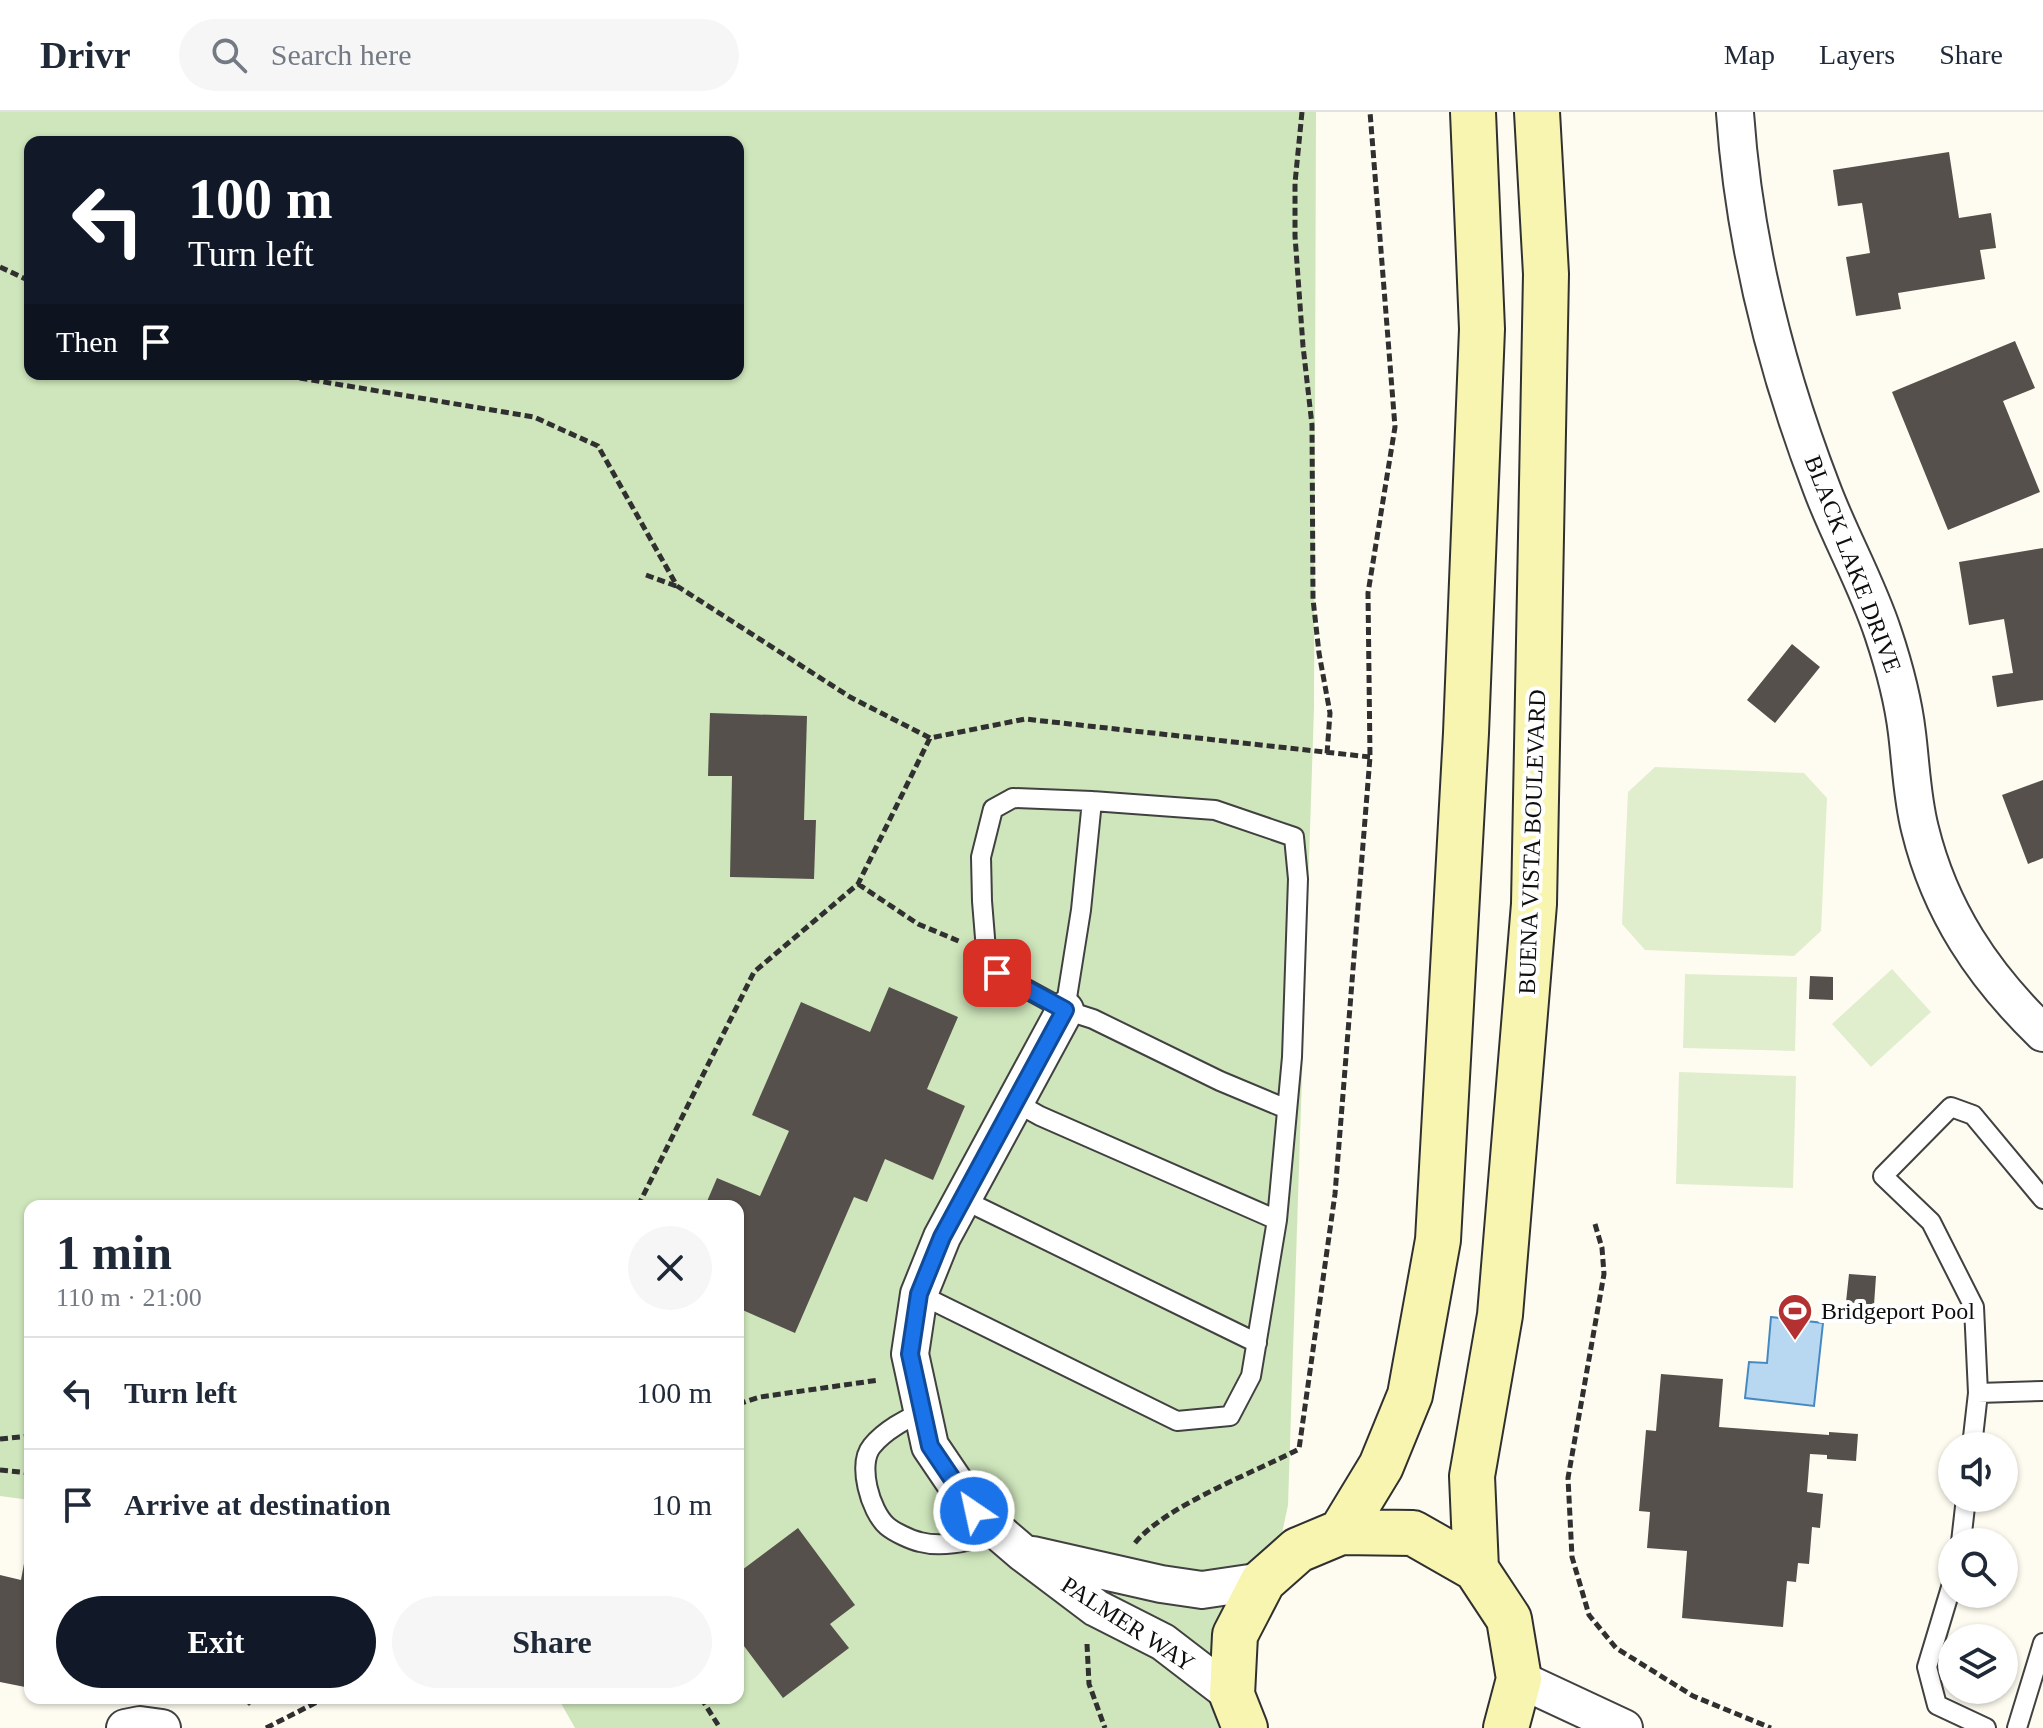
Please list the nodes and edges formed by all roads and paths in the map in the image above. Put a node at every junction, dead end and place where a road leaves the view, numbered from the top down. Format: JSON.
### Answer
{"nodes":[{"id":1,"x":1302,"y":112,"type":"edge"},
{"id":2,"x":1473,"y":112,"type":"edge"},
{"id":3,"x":1537,"y":112,"type":"edge"},
{"id":4,"x":1709,"y":112,"type":"edge"},
{"id":5,"x":1735,"y":112,"type":"edge"},
{"id":6,"x":0,"y":267,"type":"edge"},
{"id":7,"x":24,"y":278,"type":"edge"},
{"id":8,"x":312,"y":380,"type":"edge"},
{"id":9,"x":646,"y":575,"type":"dead end"},
{"id":10,"x":677,"y":586,"type":"junction"},
{"id":11,"x":930,"y":738,"type":"junction"},
{"id":12,"x":1327,"y":754,"type":"junction"},
{"id":13,"x":1370,"y":757,"type":"dead end"},
{"id":14,"x":1092,"y":801,"type":"junction"},
{"id":15,"x":858,"y":884,"type":"junction"},
{"id":16,"x":986,"y":950,"type":"junction"},
{"id":17,"x":1065,"y":1010,"type":"junction"},
{"id":18,"x":2043,"y":1033,"type":"edge"},
{"id":19,"x":1015,"y":1102,"type":"junction"},
{"id":20,"x":1287,"y":1109,"type":"junction"},
{"id":21,"x":962,"y":1199,"type":"junction"},
{"id":22,"x":2043,"y":1199,"type":"edge"},
{"id":23,"x":641,"y":1200,"type":"edge"},
{"id":24,"x":1277,"y":1220,"type":"junction"},
{"id":25,"x":1595,"y":1224,"type":"dead end"},
{"id":26,"x":919,"y":1294,"type":"junction"},
{"id":27,"x":1257,"y":1343,"type":"junction"},
{"id":28,"x":2043,"y":1391,"type":"edge"},
{"id":29,"x":1978,"y":1393,"type":"junction"},
{"id":30,"x":919,"y":1394,"type":"junction"},
{"id":31,"x":744,"y":1402,"type":"edge"},
{"id":32,"x":1974,"y":1432,"type":"edge"},
{"id":33,"x":24,"y":1437,"type":"edge"},
{"id":34,"x":0,"y":1439,"type":"edge"},
{"id":35,"x":0,"y":1470,"type":"edge"},
{"id":36,"x":24,"y":1472,"type":"edge"},
{"id":37,"x":1341,"y":1532,"type":"junction"},
{"id":38,"x":1011,"y":1543,"type":"junction"},
{"id":39,"x":1476,"y":1569,"type":"junction"},
{"id":40,"x":1263,"y":1581,"type":"junction"},
{"id":41,"x":1945,"y":1608,"type":"edge"},
{"id":42,"x":2043,"y":1643,"type":"edge"},
{"id":43,"x":1519,"y":1679,"type":"junction"},
{"id":44,"x":313,"y":1704,"type":"edge"},
{"id":45,"x":705,"y":1704,"type":"edge"},
{"id":46,"x":1239,"y":1712,"type":"edge"},
{"id":47,"x":125,"y":1728,"type":"edge"},
{"id":48,"x":162,"y":1728,"type":"edge"},
{"id":49,"x":266,"y":1728,"type":"edge"},
{"id":50,"x":720,"y":1728,"type":"edge"},
{"id":51,"x":1506,"y":1728,"type":"edge"},
{"id":52,"x":1624,"y":1728,"type":"edge"},
{"id":53,"x":1771,"y":1728,"type":"edge"},
{"id":54,"x":1986,"y":1728,"type":"edge"},
{"id":55,"x":2017,"y":1728,"type":"edge"}],
"edges":[{"from":1,"to":12,"type":"path"},
{"from":2,"to":37,"type":"main road"},
{"from":3,"to":39,"type":"main road","name":"BUENA VISTA BOULEVARD"},
{"from":4,"to":5,"type":"street","name":"BLACK LAKE DRIVE"},
{"from":5,"to":18,"type":"street","name":"BLACK LAKE DRIVE"},
{"from":6,"to":7,"type":"path"},
{"from":8,"to":10,"type":"path"},
{"from":9,"to":10,"type":"path"},
{"from":10,"to":11,"type":"path"},
{"from":11,"to":12,"type":"path"},
{"from":11,"to":15,"type":"path"},
{"from":12,"to":13,"type":"path"},
{"from":14,"to":16,"type":"lane"},
{"from":14,"to":17,"type":"lane"},
{"from":14,"to":20,"type":"lane"},
{"from":15,"to":16,"type":"path"},
{"from":15,"to":23,"type":"path"},
{"from":16,"to":17,"type":"lane"},
{"from":17,"to":19,"type":"street","name":"PALMER WAY"},
{"from":17,"to":20,"type":"lane"},
{"from":19,"to":21,"type":"street","name":"PALMER WAY"},
{"from":19,"to":24,"type":"lane"},
{"from":20,"to":24,"type":"lane"},
{"from":21,"to":26,"type":"street","name":"PALMER WAY"},
{"from":21,"to":27,"type":"lane"},
{"from":22,"to":29,"type":"lane"},
{"from":24,"to":27,"type":"lane"},
{"from":25,"to":53,"type":"path"},
{"from":26,"to":27,"type":"lane"},
{"from":26,"to":30,"type":"street","name":"PALMER WAY"},
{"from":28,"to":29,"type":"lane"},
{"from":29,"to":32,"type":"lane"},
{"from":30,"to":31,"type":"path"},
{"from":30,"to":38,"type":"street","name":"PALMER WAY"},
{"from":30,"to":38,"type":"lane"},
{"from":33,"to":34,"type":"path"},
{"from":35,"to":36,"type":"path"},
{"from":37,"to":39,"type":"main road"},
{"from":37,"to":40,"type":"main road"},
{"from":38,"to":40,"type":"street","name":"PALMER WAY"},
{"from":38,"to":46,"type":"street","name":"PALMER WAY"},
{"from":39,"to":43,"type":"main road"},
{"from":40,"to":46,"type":"main road"},
{"from":41,"to":54,"type":"lane"},
{"from":42,"to":55,"type":"lane"},
{"from":43,"to":51,"type":"main road"},
{"from":43,"to":52,"type":"street"},
{"from":44,"to":49,"type":"path"},
{"from":45,"to":50,"type":"path"},
{"from":47,"to":48,"type":"street"}]}
